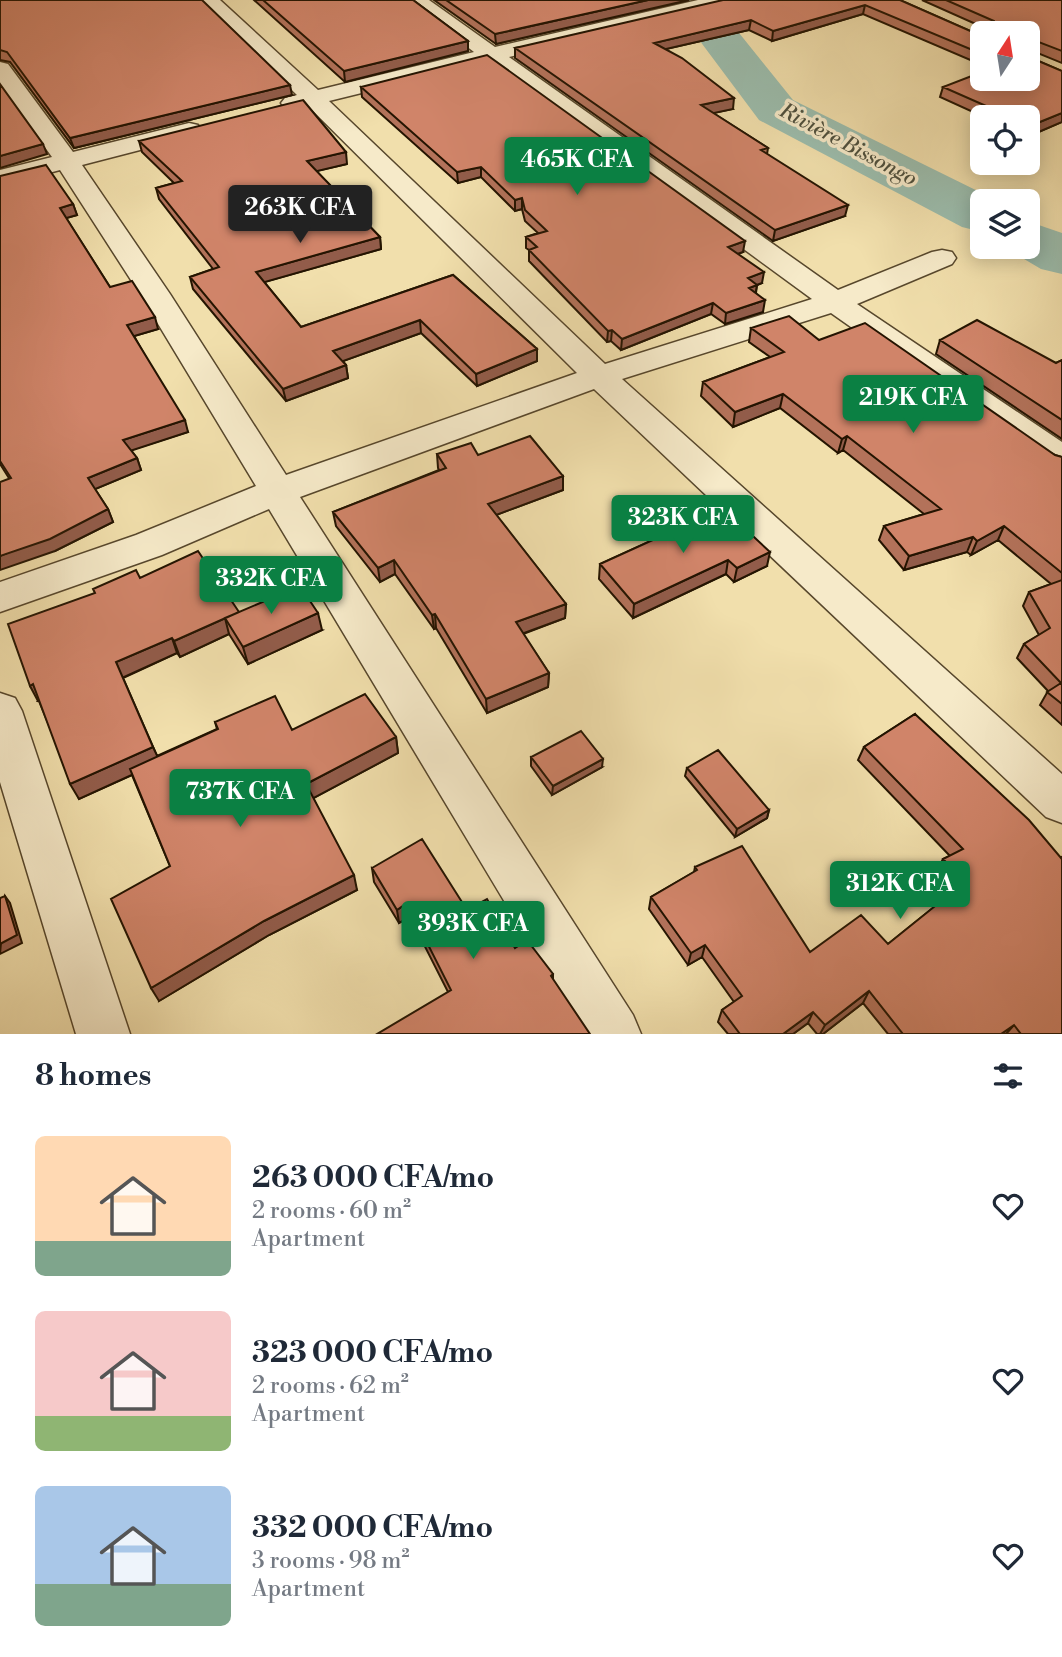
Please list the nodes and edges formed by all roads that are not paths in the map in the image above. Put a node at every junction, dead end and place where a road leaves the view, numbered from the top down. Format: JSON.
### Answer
{"nodes":[{"id":1,"x":208,"y":0,"type":"edge"},
{"id":2,"x":416,"y":0,"type":"edge"},
{"id":3,"x":727,"y":0,"type":"edge"},
{"id":4,"x":492,"y":54,"type":"junction"},
{"id":5,"x":0,"y":69,"type":"edge"},
{"id":6,"x":313,"y":98,"type":"junction"},
{"id":7,"x":275,"y":108,"type":"edge"},
{"id":8,"x":212,"y":124,"type":"edge"},
{"id":9,"x":67,"y":161,"type":"junction"},
{"id":10,"x":0,"y":177,"type":"edge"},
{"id":11,"x":942,"y":258,"type":"dead end"},
{"id":12,"x":835,"y":302,"type":"junction"},
{"id":13,"x":598,"y":376,"type":"junction"},
{"id":14,"x":1062,"y":459,"type":"edge"},
{"id":15,"x":276,"y":492,"type":"junction"},
{"id":16,"x":0,"y":597,"type":"edge"},
{"id":17,"x":0,"y":711,"type":"edge"},
{"id":18,"x":1062,"y":803,"type":"edge"},
{"id":19,"x":103,"y":1034,"type":"edge"},
{"id":20,"x":614,"y":1034,"type":"edge"}],
"edges":[{"from":1,"to":6,"type":"street"},
{"from":2,"to":4,"type":"street"},
{"from":3,"to":4,"type":"street"},
{"from":4,"to":6,"type":"street"},
{"from":4,"to":12,"type":"street"},
{"from":5,"to":9,"type":"street"},
{"from":6,"to":7,"type":"street"},
{"from":6,"to":13,"type":"street"},
{"from":8,"to":9,"type":"street"},
{"from":9,"to":10,"type":"street"},
{"from":9,"to":15,"type":"street"},
{"from":11,"to":12,"type":"street"},
{"from":12,"to":13,"type":"street"},
{"from":12,"to":14,"type":"street"},
{"from":13,"to":15,"type":"street"},
{"from":13,"to":18,"type":"street"},
{"from":15,"to":16,"type":"street"},
{"from":15,"to":20,"type":"street"},
{"from":17,"to":19,"type":"street"}]}
